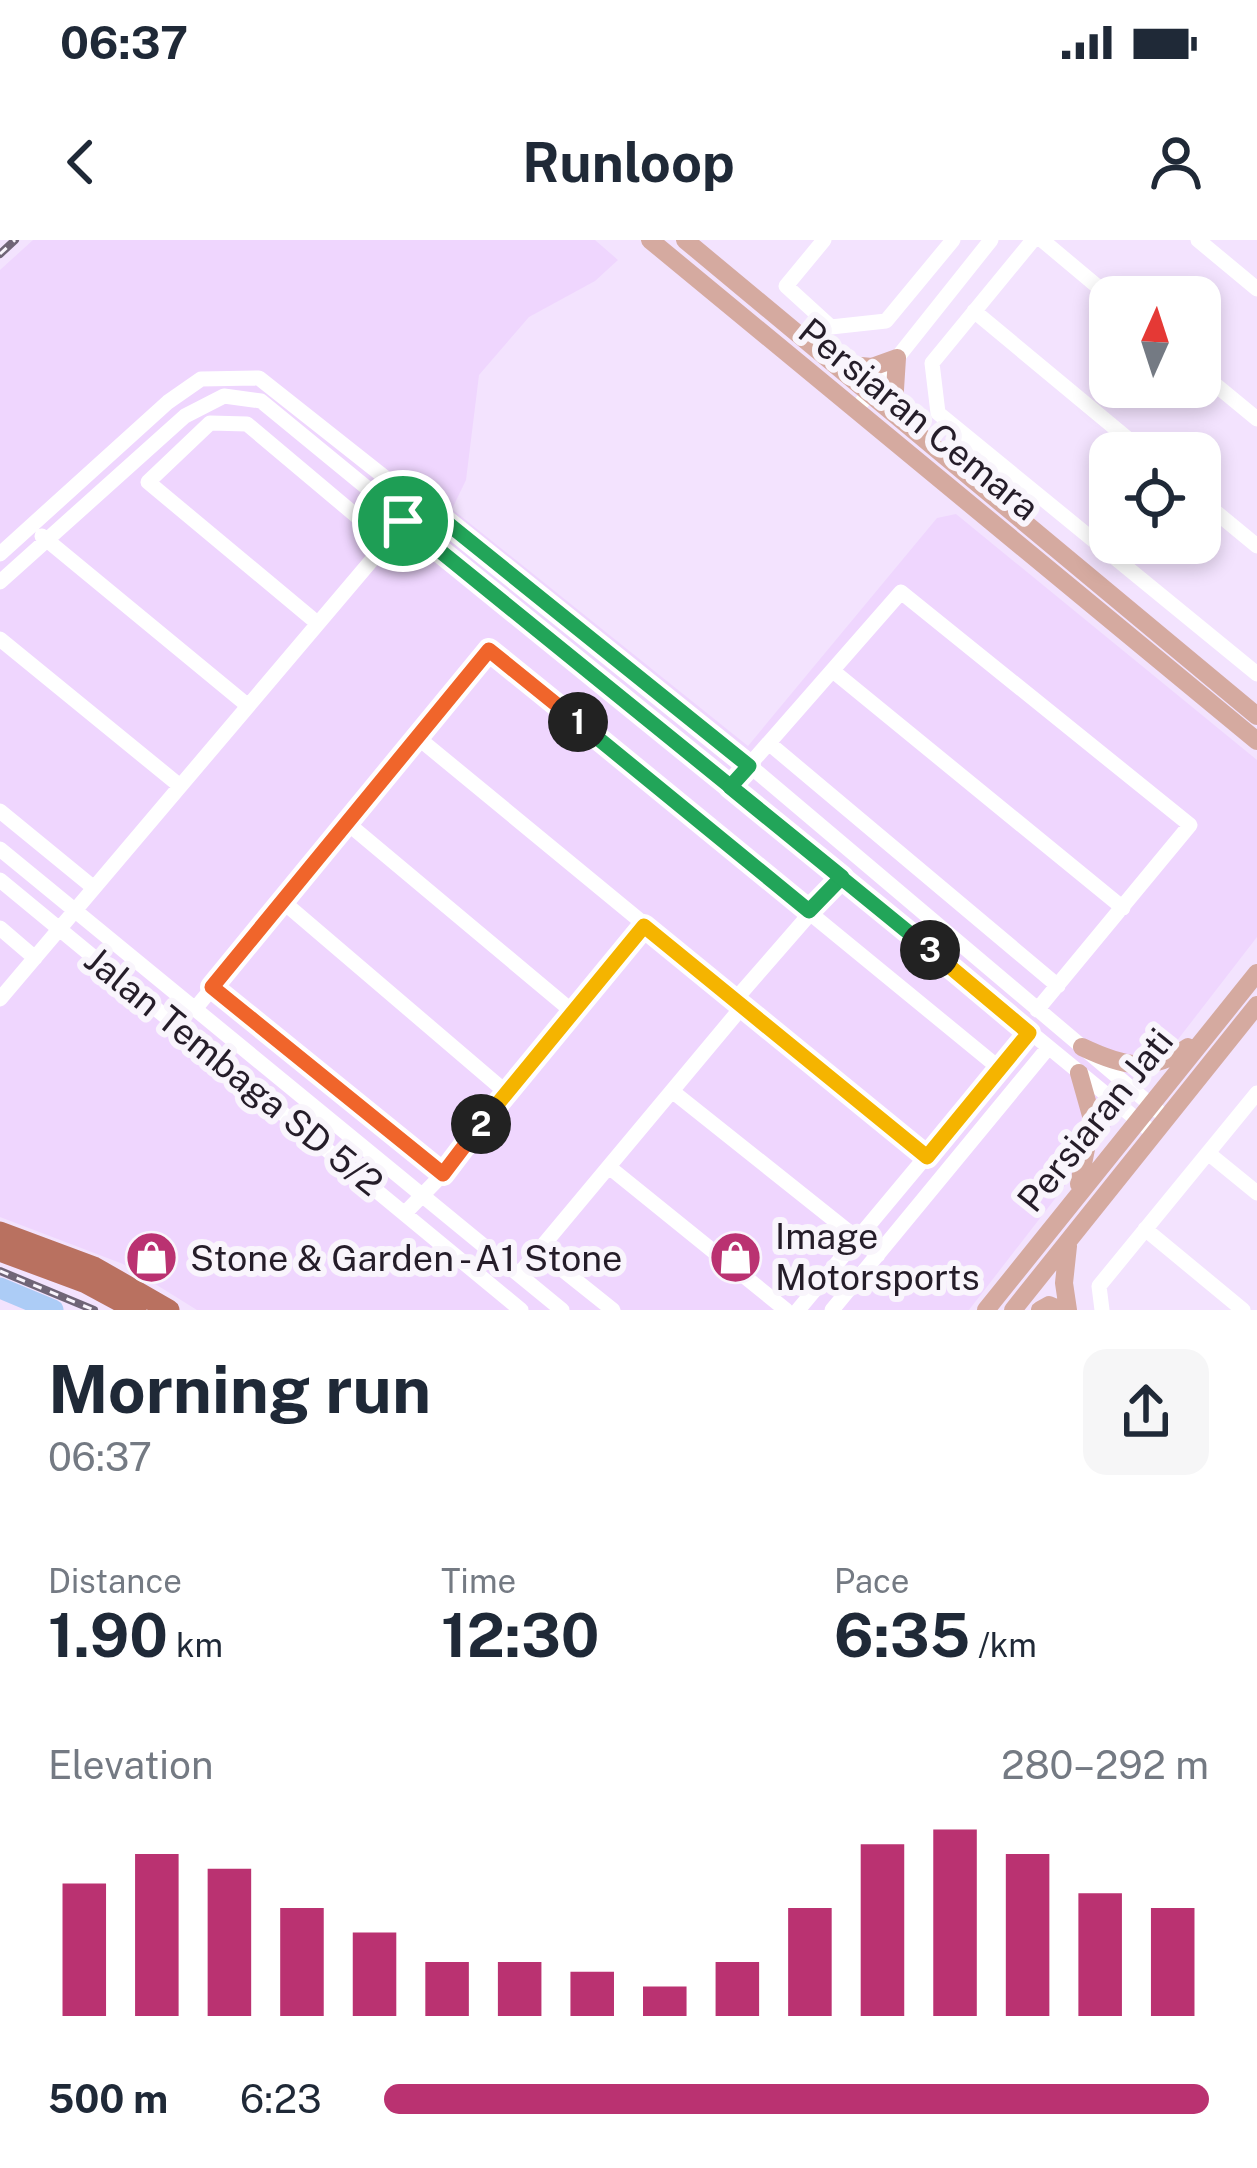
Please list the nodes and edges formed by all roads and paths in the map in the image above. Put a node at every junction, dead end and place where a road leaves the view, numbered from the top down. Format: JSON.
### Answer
{"nodes":[{"id":1,"x":650,"y":240,"type":"edge"},
{"id":2,"x":686,"y":240,"type":"edge"},
{"id":3,"x":824,"y":240,"type":"edge"},
{"id":4,"x":953,"y":240,"type":"edge"},
{"id":5,"x":991,"y":240,"type":"edge"},
{"id":6,"x":1033,"y":240,"type":"edge"},
{"id":7,"x":1042,"y":240,"type":"edge"},
{"id":8,"x":1198,"y":240,"type":"edge"},
{"id":9,"x":1089,"y":279,"type":"edge"},
{"id":10,"x":1257,"y":289,"type":"edge"},
{"id":11,"x":974,"y":311,"type":"junction"},
{"id":12,"x":897,"y":358,"type":"junction"},
{"id":13,"x":833,"y":363,"type":"junction"},
{"id":14,"x":1221,"y":389,"type":"edge"},
{"id":15,"x":870,"y":391,"type":"junction"},
{"id":16,"x":856,"y":409,"type":"junction"},
{"id":17,"x":900,"y":418,"type":"junction"},
{"id":18,"x":1257,"y":419,"type":"edge"},
{"id":19,"x":1120,"y":432,"type":"edge"},
{"id":20,"x":421,"y":502,"type":"junction"},
{"id":21,"x":1221,"y":516,"type":"edge"},
{"id":22,"x":403,"y":521,"type":"junction"},
{"id":23,"x":32,"y":525,"type":"junction"},
{"id":24,"x":385,"y":540,"type":"junction"},
{"id":25,"x":47,"y":541,"type":"junction"},
{"id":26,"x":1257,"y":546,"type":"edge"},
{"id":27,"x":0,"y":554,"type":"edge"},
{"id":28,"x":0,"y":582,"type":"edge"},
{"id":29,"x":316,"y":622,"type":"junction"},
{"id":30,"x":0,"y":639,"type":"edge"},
{"id":31,"x":833,"y":671,"type":"junction"},
{"id":32,"x":1257,"y":674,"type":"edge"},
{"id":33,"x":247,"y":705,"type":"junction"},
{"id":34,"x":1257,"y":716,"type":"edge"},
{"id":35,"x":417,"y":737,"type":"junction"},
{"id":36,"x":1257,"y":741,"type":"edge"},
{"id":37,"x":771,"y":745,"type":"junction"},
{"id":38,"x":749,"y":766,"type":"junction"},
{"id":39,"x":180,"y":786,"type":"junction"},
{"id":40,"x":730,"y":787,"type":"junction"},
{"id":41,"x":0,"y":811,"type":"edge"},
{"id":42,"x":346,"y":822,"type":"junction"},
{"id":43,"x":0,"y":849,"type":"edge"},
{"id":44,"x":842,"y":877,"type":"junction"},
{"id":45,"x":0,"y":880,"type":"edge"},
{"id":46,"x":94,"y":888,"type":"junction"},
{"id":47,"x":281,"y":900,"type":"junction"},
{"id":48,"x":1123,"y":908,"type":"junction"},
{"id":49,"x":76,"y":910,"type":"junction"},
{"id":50,"x":809,"y":911,"type":"junction"},
{"id":51,"x":644,"y":926,"type":"junction"},
{"id":52,"x":0,"y":928,"type":"edge"},
{"id":53,"x":60,"y":928,"type":"junction"},
{"id":54,"x":35,"y":958,"type":"junction"},
{"id":55,"x":1257,"y":973,"type":"edge"},
{"id":56,"x":1058,"y":986,"type":"junction"},
{"id":57,"x":212,"y":987,"type":"junction"},
{"id":58,"x":0,"y":999,"type":"edge"},
{"id":59,"x":738,"y":1004,"type":"junction"},
{"id":60,"x":1257,"y":1005,"type":"edge"},
{"id":61,"x":195,"y":1010,"type":"junction"},
{"id":62,"x":1037,"y":1010,"type":"junction"},
{"id":63,"x":573,"y":1012,"type":"junction"},
{"id":64,"x":1208,"y":1032,"type":"junction"},
{"id":65,"x":1029,"y":1033,"type":"junction"},
{"id":66,"x":1082,"y":1047,"type":"junction"},
{"id":67,"x":1048,"y":1048,"type":"junction"},
{"id":68,"x":999,"y":1068,"type":"junction"},
{"id":69,"x":1078,"y":1073,"type":"junction"},
{"id":70,"x":672,"y":1091,"type":"junction"},
{"id":71,"x":507,"y":1093,"type":"junction"},
{"id":72,"x":1257,"y":1094,"type":"edge"},
{"id":73,"x":1151,"y":1118,"type":"junction"},
{"id":74,"x":1208,"y":1153,"type":"junction"},
{"id":75,"x":927,"y":1157,"type":"junction"},
{"id":76,"x":608,"y":1168,"type":"junction"},
{"id":77,"x":443,"y":1174,"type":"junction"},
{"id":78,"x":1257,"y":1193,"type":"edge"},
{"id":79,"x":422,"y":1195,"type":"junction"},
{"id":80,"x":1070,"y":1205,"type":"junction"},
{"id":81,"x":406,"y":1212,"type":"junction"},
{"id":82,"x":1145,"y":1229,"type":"junction"},
{"id":83,"x":0,"y":1232,"type":"edge"},
{"id":84,"x":857,"y":1240,"type":"junction"},
{"id":85,"x":1070,"y":1242,"type":"junction"},
{"id":86,"x":0,"y":1250,"type":"edge"},
{"id":87,"x":539,"y":1251,"type":"junction"},
{"id":88,"x":878,"y":1256,"type":"junction"},
{"id":89,"x":519,"y":1274,"type":"junction"},
{"id":90,"x":136,"y":1310,"type":"edge"},
{"id":91,"x":169,"y":1310,"type":"edge"},
{"id":92,"x":521,"y":1310,"type":"edge"},
{"id":93,"x":562,"y":1310,"type":"edge"},
{"id":94,"x":613,"y":1310,"type":"edge"},
{"id":95,"x":785,"y":1310,"type":"edge"},
{"id":96,"x":798,"y":1310,"type":"edge"},
{"id":97,"x":832,"y":1310,"type":"edge"},
{"id":98,"x":986,"y":1310,"type":"edge"},
{"id":99,"x":1013,"y":1310,"type":"edge"},
{"id":100,"x":1040,"y":1310,"type":"edge"},
{"id":101,"x":1065,"y":1310,"type":"edge"},
{"id":102,"x":1102,"y":1310,"type":"edge"},
{"id":103,"x":1244,"y":1310,"type":"edge"}],
"edges":[{"from":1,"to":16,"type":"main road","name":"Persiaran Cemara"},
{"from":2,"to":13,"type":"main road","name":"Persiaran Cemara"},
{"from":3,"to":4,"type":"street"},
{"from":5,"to":12,"type":"street"},
{"from":6,"to":11,"type":"street"},
{"from":7,"to":9,"type":"street"},
{"from":8,"to":10,"type":"street"},
{"from":11,"to":19,"type":"street"},
{"from":11,"to":32,"type":"street"},
{"from":12,"to":13,"type":"main road"},
{"from":12,"to":15,"type":"street"},
{"from":12,"to":17,"type":"main road"},
{"from":13,"to":15,"type":"main road","name":"Persiaran Cemara"},
{"from":14,"to":18,"type":"street"},
{"from":15,"to":16,"type":"street"},
{"from":15,"to":17,"type":"main road","name":"Persiaran Cemara"},
{"from":16,"to":36,"type":"main road","name":"Persiaran Cemara"},
{"from":17,"to":34,"type":"main road","name":"Persiaran Cemara"},
{"from":20,"to":22,"type":"street"},
{"from":20,"to":23,"type":"street"},
{"from":20,"to":38,"type":"street"},
{"from":21,"to":26,"type":"street"},
{"from":22,"to":24,"type":"street"},
{"from":22,"to":25,"type":"street"},
{"from":22,"to":40,"type":"street"},
{"from":23,"to":25,"type":"street"},
{"from":23,"to":27,"type":"street"},
{"from":24,"to":29,"type":"street"},
{"from":24,"to":29,"type":"street"},
{"from":25,"to":28,"type":"street"},
{"from":25,"to":33,"type":"street"},
{"from":29,"to":33,"type":"street"},
{"from":30,"to":39,"type":"street"},
{"from":31,"to":37,"type":"street"},
{"from":31,"to":48,"type":"street"},
{"from":31,"to":48,"type":"street"},
{"from":33,"to":39,"type":"street"},
{"from":35,"to":42,"type":"street"},
{"from":35,"to":50,"type":"street"},
{"from":35,"to":51,"type":"street"},
{"from":37,"to":38,"type":"street"},
{"from":37,"to":56,"type":"street"},
{"from":38,"to":40,"type":"street"},
{"from":38,"to":62,"type":"street"},
{"from":39,"to":46,"type":"street"},
{"from":40,"to":44,"type":"street"},
{"from":41,"to":46,"type":"street"},
{"from":42,"to":47,"type":"street"},
{"from":42,"to":63,"type":"street"},
{"from":43,"to":49,"type":"street","name":"Jalan Tembaga SD 5/2"},
{"from":44,"to":50,"type":"street"},
{"from":44,"to":65,"type":"street"},
{"from":45,"to":53,"type":"street","name":"Jalan Tembaga SD 5/2"},
{"from":46,"to":49,"type":"street"},
{"from":47,"to":57,"type":"street"},
{"from":47,"to":71,"type":"street"},
{"from":48,"to":56,"type":"street"},
{"from":49,"to":53,"type":"street"},
{"from":49,"to":61,"type":"street","name":"Jalan Tembaga SD 5/2"},
{"from":50,"to":59,"type":"street"},
{"from":50,"to":68,"type":"street"},
{"from":51,"to":59,"type":"street"},
{"from":51,"to":63,"type":"street"},
{"from":52,"to":54,"type":"street"},
{"from":53,"to":54,"type":"street"},
{"from":53,"to":81,"type":"street","name":"Jalan Tembaga SD 5/2"},
{"from":54,"to":58,"type":"street"},
{"from":55,"to":64,"type":"main road","name":"Persiaran Jati"},
{"from":56,"to":62,"type":"street"},
{"from":57,"to":61,"type":"street"},
{"from":57,"to":77,"type":"street"},
{"from":59,"to":70,"type":"street"},
{"from":59,"to":75,"type":"street"},
{"from":60,"to":73,"type":"main road","name":"Persiaran Jati"},
{"from":61,"to":79,"type":"street","name":"Jalan Tembaga SD 5/2"},
{"from":62,"to":66,"type":"street"},
{"from":63,"to":71,"type":"street"},
{"from":64,"to":66,"type":"main road"},
{"from":64,"to":73,"type":"main road","name":"Persiaran Jati"},
{"from":65,"to":67,"type":"street"},
{"from":65,"to":68,"type":"street"},
{"from":66,"to":73,"type":"street"},
{"from":67,"to":69,"type":"street"},
{"from":67,"to":88,"type":"street"},
{"from":68,"to":75,"type":"street"},
{"from":69,"to":73,"type":"street"},
{"from":69,"to":80,"type":"main road"},
{"from":70,"to":76,"type":"street"},
{"from":70,"to":84,"type":"street"},
{"from":71,"to":77,"type":"street"},
{"from":72,"to":74,"type":"street"},
{"from":73,"to":80,"type":"main road","name":"Persiaran Jati"},
{"from":73,"to":85,"type":"main road","name":"Persiaran Jati"},
{"from":74,"to":78,"type":"street"},
{"from":74,"to":82,"type":"street"},
{"from":75,"to":84,"type":"street"},
{"from":76,"to":87,"type":"street"},
{"from":76,"to":95,"type":"street"},
{"from":77,"to":79,"type":"street"},
{"from":79,"to":81,"type":"street"},
{"from":79,"to":89,"type":"street","name":"Jalan Tembaga SD 5/2"},
{"from":80,"to":98,"type":"main road","name":"Persiaran Jati"},
{"from":81,"to":92,"type":"street","name":"Jalan Tembaga SD 5/2"},
{"from":82,"to":102,"type":"street"},
{"from":82,"to":103,"type":"street"},
{"from":83,"to":91,"type":"highway"},
{"from":84,"to":88,"type":"street"},
{"from":84,"to":96,"type":"street"},
{"from":85,"to":99,"type":"main road","name":"Persiaran Jati"},
{"from":85,"to":101,"type":"main road"},
{"from":86,"to":90,"type":"highway"},
{"from":87,"to":89,"type":"street"},
{"from":87,"to":94,"type":"street"},
{"from":88,"to":97,"type":"street"},
{"from":89,"to":93,"type":"street","name":"Jalan Tembaga SD 5/2"},
{"from":100,"to":101,"type":"main road"}]}
